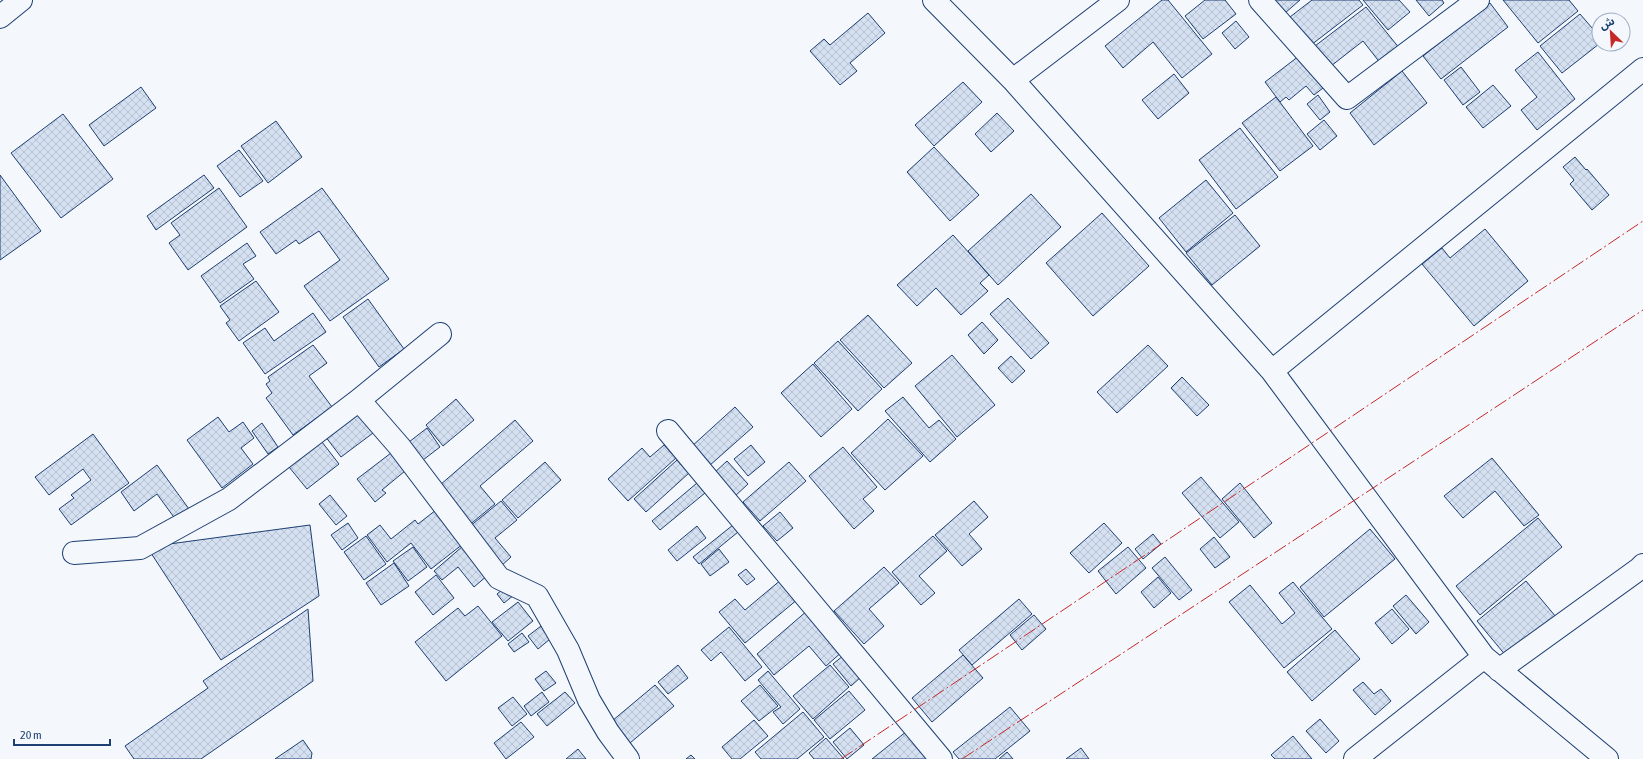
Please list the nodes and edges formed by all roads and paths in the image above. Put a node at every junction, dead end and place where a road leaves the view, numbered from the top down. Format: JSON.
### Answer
{"nodes":[{"id":1,"x":21,"y":0,"type":"edge"},
{"id":2,"x":934,"y":0,"type":"edge"},
{"id":3,"x":1118,"y":0,"type":"edge"},
{"id":4,"x":1260,"y":0,"type":"edge"},
{"id":5,"x":1478,"y":0,"type":"edge"},
{"id":6,"x":0,"y":17,"type":"edge"},
{"id":7,"x":1643,"y":69,"type":"edge"},
{"id":8,"x":1013,"y":80,"type":"junction"},
{"id":9,"x":440,"y":334,"type":"dead end"},
{"id":10,"x":1272,"y":371,"type":"junction"},
{"id":11,"x":359,"y":400,"type":"junction"},
{"id":12,"x":668,"y":431,"type":"dead end"},
{"id":13,"x":74,"y":553,"type":"dead end"},
{"id":14,"x":1643,"y":565,"type":"edge"},
{"id":15,"x":1492,"y":663,"type":"junction"},
{"id":16,"x":628,"y":759,"type":"edge"},
{"id":17,"x":941,"y":759,"type":"edge"},
{"id":18,"x":1355,"y":759,"type":"edge"},
{"id":19,"x":1606,"y":759,"type":"edge"}],
"edges":[{"from":1,"to":6,"type":"street"},
{"from":2,"to":8,"type":"street"},
{"from":3,"to":8,"type":"street"},
{"from":4,"to":5,"type":"street"},
{"from":7,"to":10,"type":"street"},
{"from":8,"to":10,"type":"street"},
{"from":9,"to":11,"type":"street"},
{"from":10,"to":15,"type":"street"},
{"from":11,"to":13,"type":"street"},
{"from":11,"to":16,"type":"street"},
{"from":12,"to":17,"type":"street"},
{"from":14,"to":15,"type":"street"},
{"from":15,"to":18,"type":"street"},
{"from":15,"to":19,"type":"street"}]}
